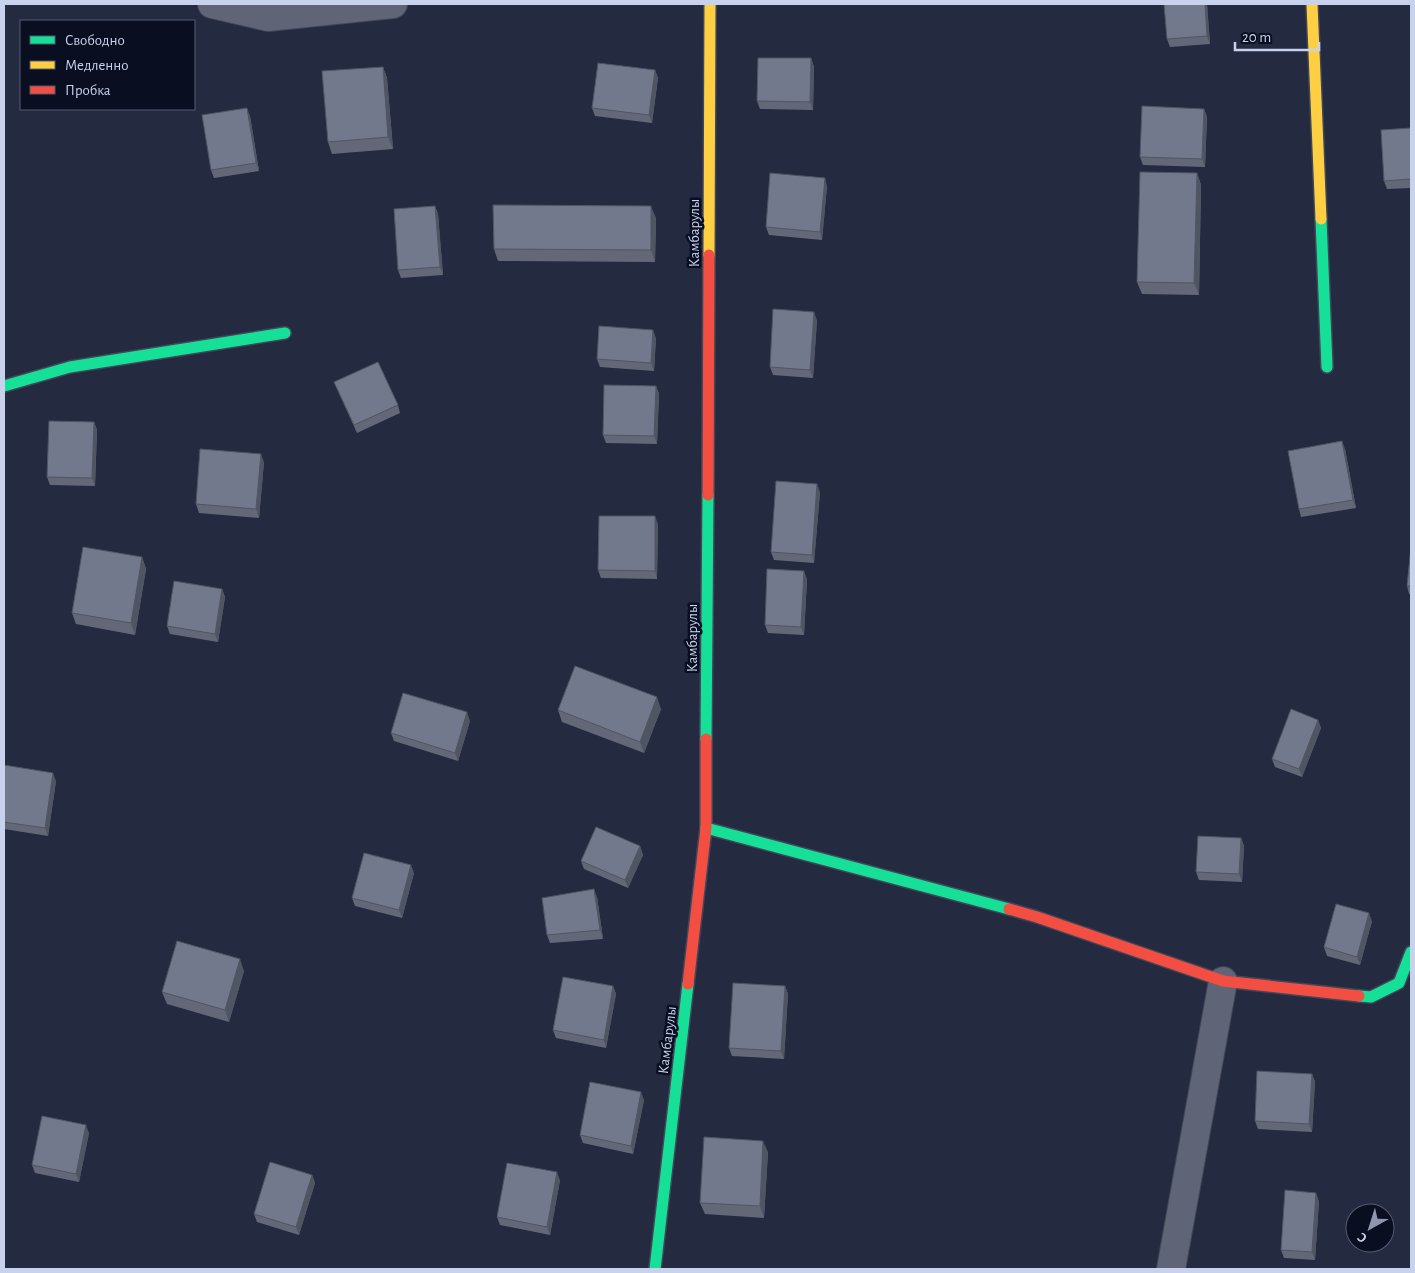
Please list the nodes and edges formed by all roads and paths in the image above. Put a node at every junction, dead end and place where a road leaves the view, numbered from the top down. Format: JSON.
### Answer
{"nodes":[{"id":1,"x":212,"y":4,"type":"edge"},
{"id":2,"x":394,"y":4,"type":"edge"},
{"id":3,"x":710,"y":4,"type":"edge"},
{"id":4,"x":1312,"y":4,"type":"edge"},
{"id":5,"x":286,"y":333,"type":"dead end"},
{"id":6,"x":1327,"y":367,"type":"dead end"},
{"id":7,"x":4,"y":386,"type":"edge"},
{"id":8,"x":706,"y":828,"type":"junction"},
{"id":9,"x":1411,"y":952,"type":"edge"},
{"id":10,"x":1223,"y":981,"type":"junction"},
{"id":11,"x":1405,"y":984,"type":"edge"},
{"id":12,"x":655,"y":1269,"type":"edge"},
{"id":13,"x":1171,"y":1269,"type":"edge"}],
"edges":[{"from":1,"to":2,"type":"street"},
{"from":3,"to":8,"type":"street","name":"Камбарулы"},
{"from":4,"to":6,"type":"street"},
{"from":5,"to":7,"type":"street"},
{"from":8,"to":10,"type":"street"},
{"from":8,"to":12,"type":"street","name":"Камбарулы"},
{"from":9,"to":11,"type":"street"},
{"from":10,"to":11,"type":"street"},
{"from":10,"to":13,"type":"street"}]}
